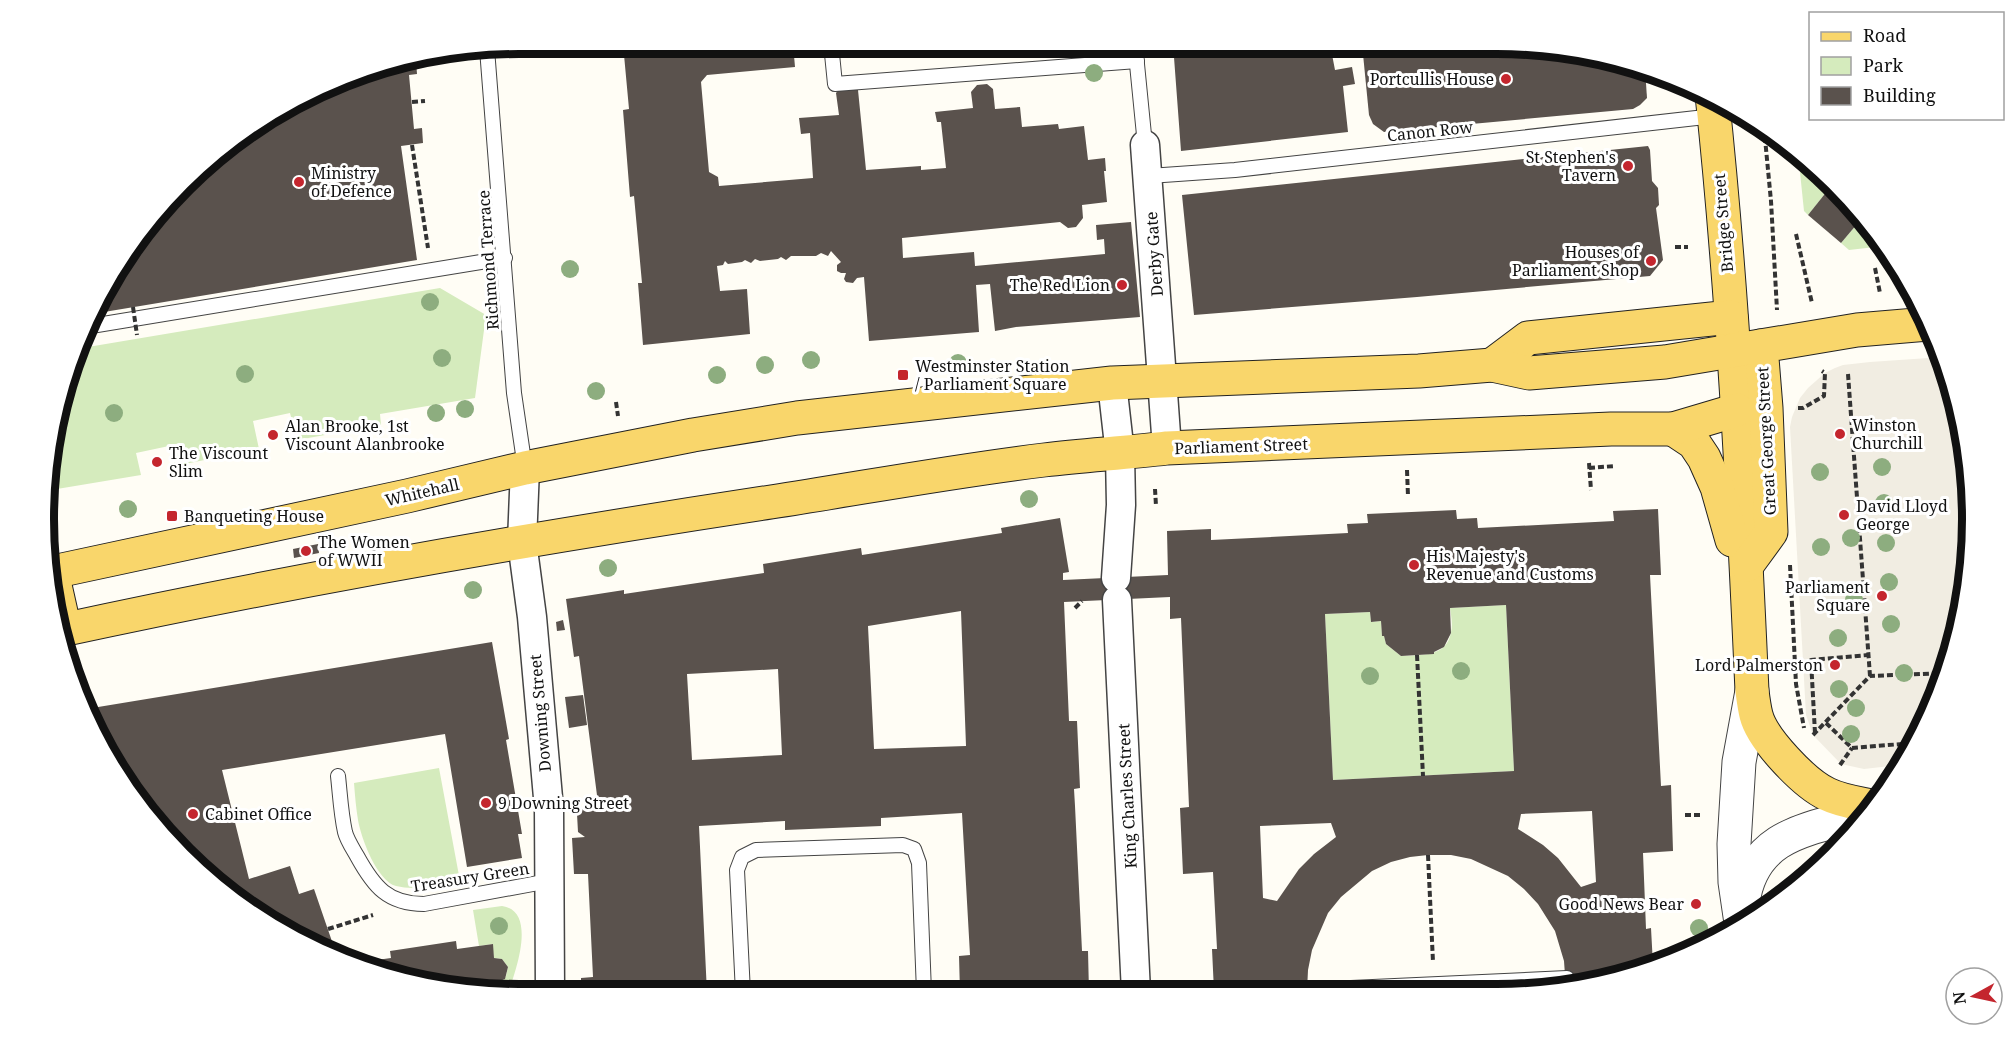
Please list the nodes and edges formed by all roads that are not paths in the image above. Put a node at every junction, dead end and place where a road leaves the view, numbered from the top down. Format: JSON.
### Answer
{"nodes":[{"id":1,"x":832,"y":54,"type":"edge"},
{"id":2,"x":1136,"y":54,"type":"edge"},
{"id":3,"x":488,"y":55,"type":"edge"},
{"id":4,"x":1137,"y":61,"type":"junction"},
{"id":5,"x":1711,"y":106,"type":"edge"},
{"id":6,"x":1713,"y":107,"type":"edge"},
{"id":7,"x":1145,"y":145,"type":"joint"},
{"id":8,"x":1149,"y":176,"type":"junction"},
{"id":9,"x":505,"y":258,"type":"junction"},
{"id":10,"x":1731,"y":317,"type":"junction"},
{"id":11,"x":96,"y":325,"type":"edge"},
{"id":12,"x":1919,"y":325,"type":"edge"},
{"id":13,"x":1758,"y":346,"type":"junction"},
{"id":14,"x":1492,"y":365,"type":"junction"},
{"id":15,"x":1164,"y":382,"type":"junction"},
{"id":16,"x":1112,"y":384,"type":"junction"},
{"id":17,"x":1737,"y":410,"type":"junction"},
{"id":18,"x":1673,"y":429,"type":"junction"},
{"id":19,"x":1167,"y":448,"type":"junction"},
{"id":20,"x":1120,"y":454,"type":"junction"},
{"id":21,"x":525,"y":468,"type":"junction"},
{"id":22,"x":522,"y":542,"type":"junction"},
{"id":23,"x":1747,"y":565,"type":"junction"},
{"id":24,"x":57,"y":571,"type":"edge"},
{"id":25,"x":68,"y":629,"type":"edge"},
{"id":26,"x":1752,"y":691,"type":"junction"},
{"id":27,"x":338,"y":776,"type":"dead end"},
{"id":28,"x":1864,"y":804,"type":"edge"},
{"id":29,"x":1855,"y":816,"type":"edge"},
{"id":30,"x":549,"y":881,"type":"junction"},
{"id":31,"x":1742,"y":914,"type":"edge"},
{"id":32,"x":1740,"y":916,"type":"edge"},
{"id":33,"x":1567,"y":978,"type":"dead end"},
{"id":34,"x":550,"y":984,"type":"edge"},
{"id":35,"x":743,"y":984,"type":"edge"},
{"id":36,"x":924,"y":984,"type":"edge"},
{"id":37,"x":1136,"y":984,"type":"edge"},
{"id":38,"x":1453,"y":984,"type":"edge"}],
"edges":[{"from":1,"to":4,"type":"lane"},
{"from":2,"to":4,"type":"lane","name":"Derby Gate"},
{"from":3,"to":9,"type":"lane","name":"Richmond Terrace"},
{"from":4,"to":7,"type":"lane","name":"Derby Gate"},
{"from":5,"to":8,"type":"lane","name":"Canon Row"},
{"from":6,"to":10,"type":"main road","name":"Bridge Street"},
{"from":7,"to":8,"type":"street","name":"Derby Gate"},
{"from":8,"to":15,"type":"street","name":"Derby Gate"},
{"from":9,"to":11,"type":"lane"},
{"from":9,"to":21,"type":"lane","name":"Richmond Terrace"},
{"from":10,"to":13,"type":"main road","name":"Bridge Street"},
{"from":10,"to":14,"type":"main road"},
{"from":12,"to":13,"type":"main road"},
{"from":13,"to":14,"type":"main road"},
{"from":13,"to":17,"type":"main road","name":"Great George Street"},
{"from":13,"to":23,"type":"main road","name":"Great George Street"},
{"from":14,"to":15,"type":"main road"},
{"from":15,"to":16,"type":"main road"},
{"from":15,"to":19,"type":"street","name":"Derby Gate"},
{"from":16,"to":20,"type":"street","name":"King Charles Street"},
{"from":16,"to":21,"type":"main road","name":"Whitehall"},
{"from":17,"to":18,"type":"main road","name":"Parliament Street"},
{"from":17,"to":23,"type":"main road","name":"Great George Street"},
{"from":18,"to":19,"type":"main road","name":"Parliament Street"},
{"from":18,"to":23,"type":"main road","name":"Great George Street"},
{"from":19,"to":20,"type":"main road","name":"Parliament Street"},
{"from":20,"to":22,"type":"main road","name":"Parliament Street"},
{"from":20,"to":37,"type":"street","name":"King Charles Street"},
{"from":21,"to":22,"type":"street","name":"Downing Street"},
{"from":21,"to":24,"type":"main road","name":"Whitehall"},
{"from":22,"to":25,"type":"main road"},
{"from":22,"to":30,"type":"street","name":"Downing Street"},
{"from":23,"to":26,"type":"main road","name":"Great George Street"},
{"from":26,"to":28,"type":"main road"},
{"from":26,"to":32,"type":"street","name":"Great George Street"},
{"from":27,"to":30,"type":"lane","name":"Treasury Green"},
{"from":29,"to":31,"type":"street"},
{"from":30,"to":34,"type":"street","name":"Downing Street"},
{"from":33,"to":38,"type":"lane"},
{"from":35,"to":36,"type":"lane"}]}
